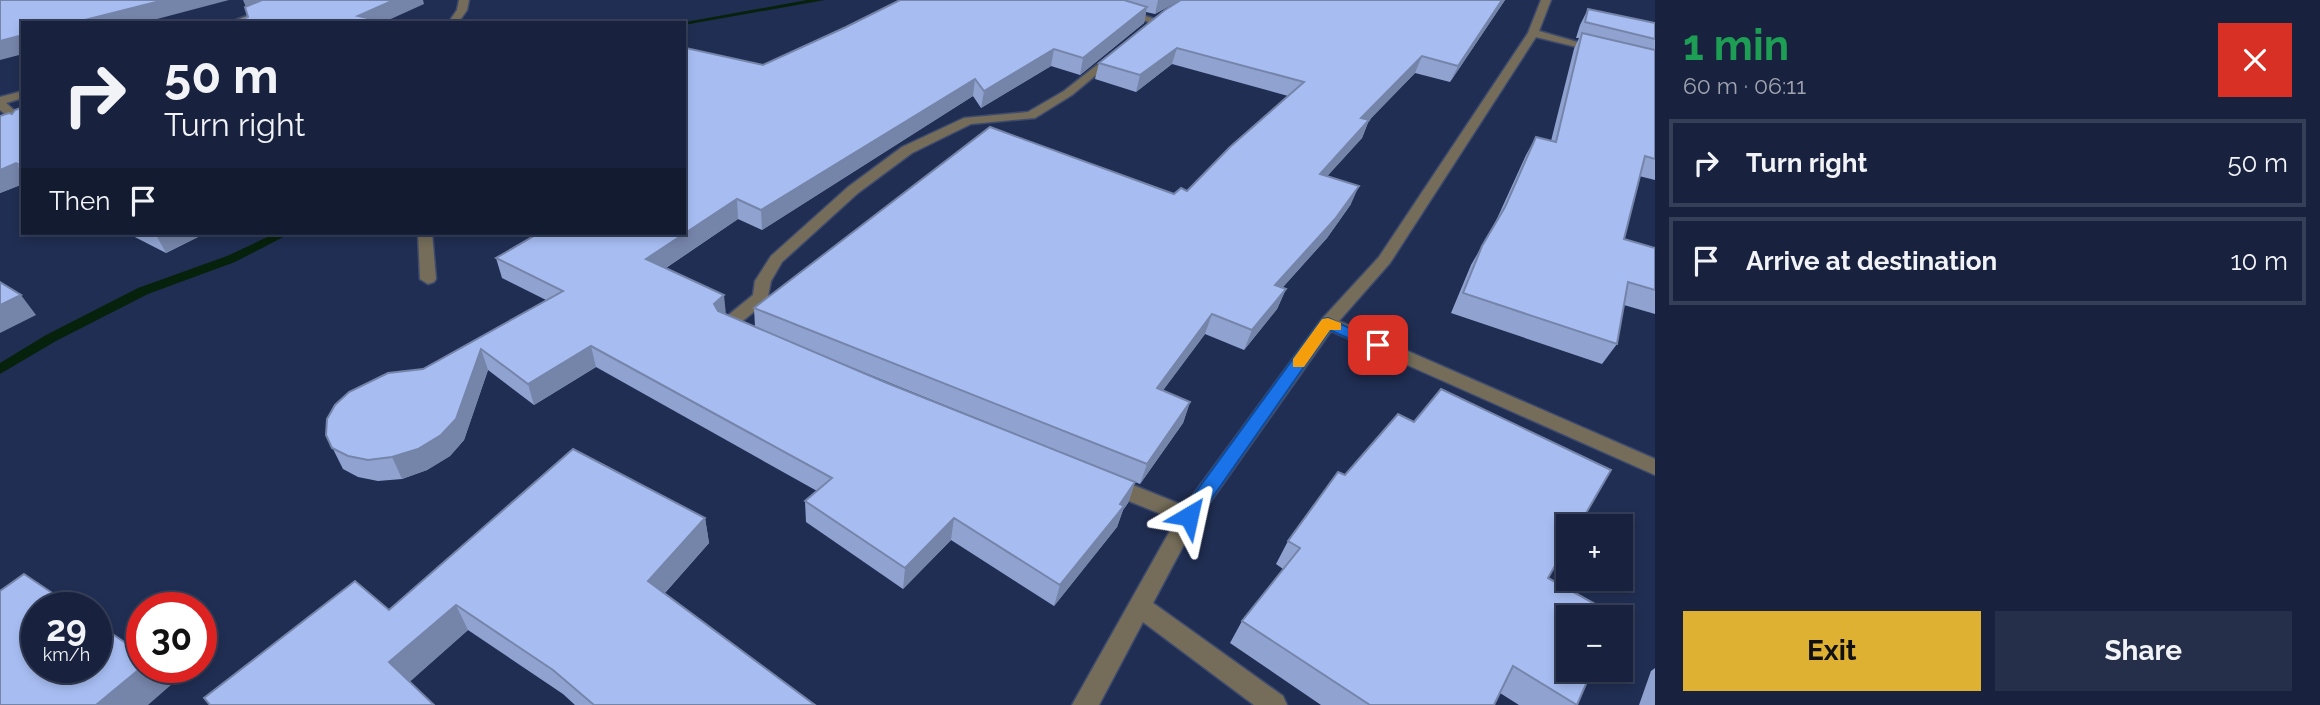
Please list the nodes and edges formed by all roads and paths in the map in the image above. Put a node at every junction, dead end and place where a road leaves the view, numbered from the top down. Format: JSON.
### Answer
{"nodes":[{"id":1,"x":297,"y":0,"type":"edge"},
{"id":2,"x":464,"y":0,"type":"edge"},
{"id":3,"x":1086,"y":0,"type":"edge"},
{"id":4,"x":1546,"y":0,"type":"edge"},
{"id":5,"x":239,"y":21,"type":"edge"},
{"id":6,"x":454,"y":21,"type":"edge"},
{"id":7,"x":1533,"y":33,"type":"junction"},
{"id":8,"x":1608,"y":52,"type":"edge"},
{"id":9,"x":21,"y":95,"type":"edge"},
{"id":10,"x":0,"y":102,"type":"edge"},
{"id":11,"x":21,"y":123,"type":"edge"},
{"id":12,"x":425,"y":235,"type":"edge"},
{"id":13,"x":428,"y":279,"type":"dead end"},
{"id":14,"x":1328,"y":323,"type":"junction"},
{"id":15,"x":752,"y":336,"type":"edge"},
{"id":16,"x":1655,"y":467,"type":"edge"},
{"id":17,"x":1099,"y":480,"type":"edge"},
{"id":18,"x":1189,"y":516,"type":"junction"},
{"id":19,"x":1141,"y":607,"type":"junction"},
{"id":20,"x":1085,"y":705,"type":"edge"},
{"id":21,"x":1274,"y":705,"type":"edge"}],
"edges":[{"from":1,"to":5,"type":"street"},
{"from":2,"to":6,"type":"street"},
{"from":3,"to":15,"type":"street"},
{"from":4,"to":7,"type":"street"},
{"from":7,"to":8,"type":"street"},
{"from":7,"to":14,"type":"street"},
{"from":9,"to":10,"type":"street"},
{"from":10,"to":11,"type":"street"},
{"from":12,"to":13,"type":"street"},
{"from":14,"to":16,"type":"street"},
{"from":14,"to":18,"type":"street"},
{"from":17,"to":18,"type":"street"},
{"from":18,"to":19,"type":"street"},
{"from":19,"to":20,"type":"street"},
{"from":19,"to":21,"type":"street"}]}
